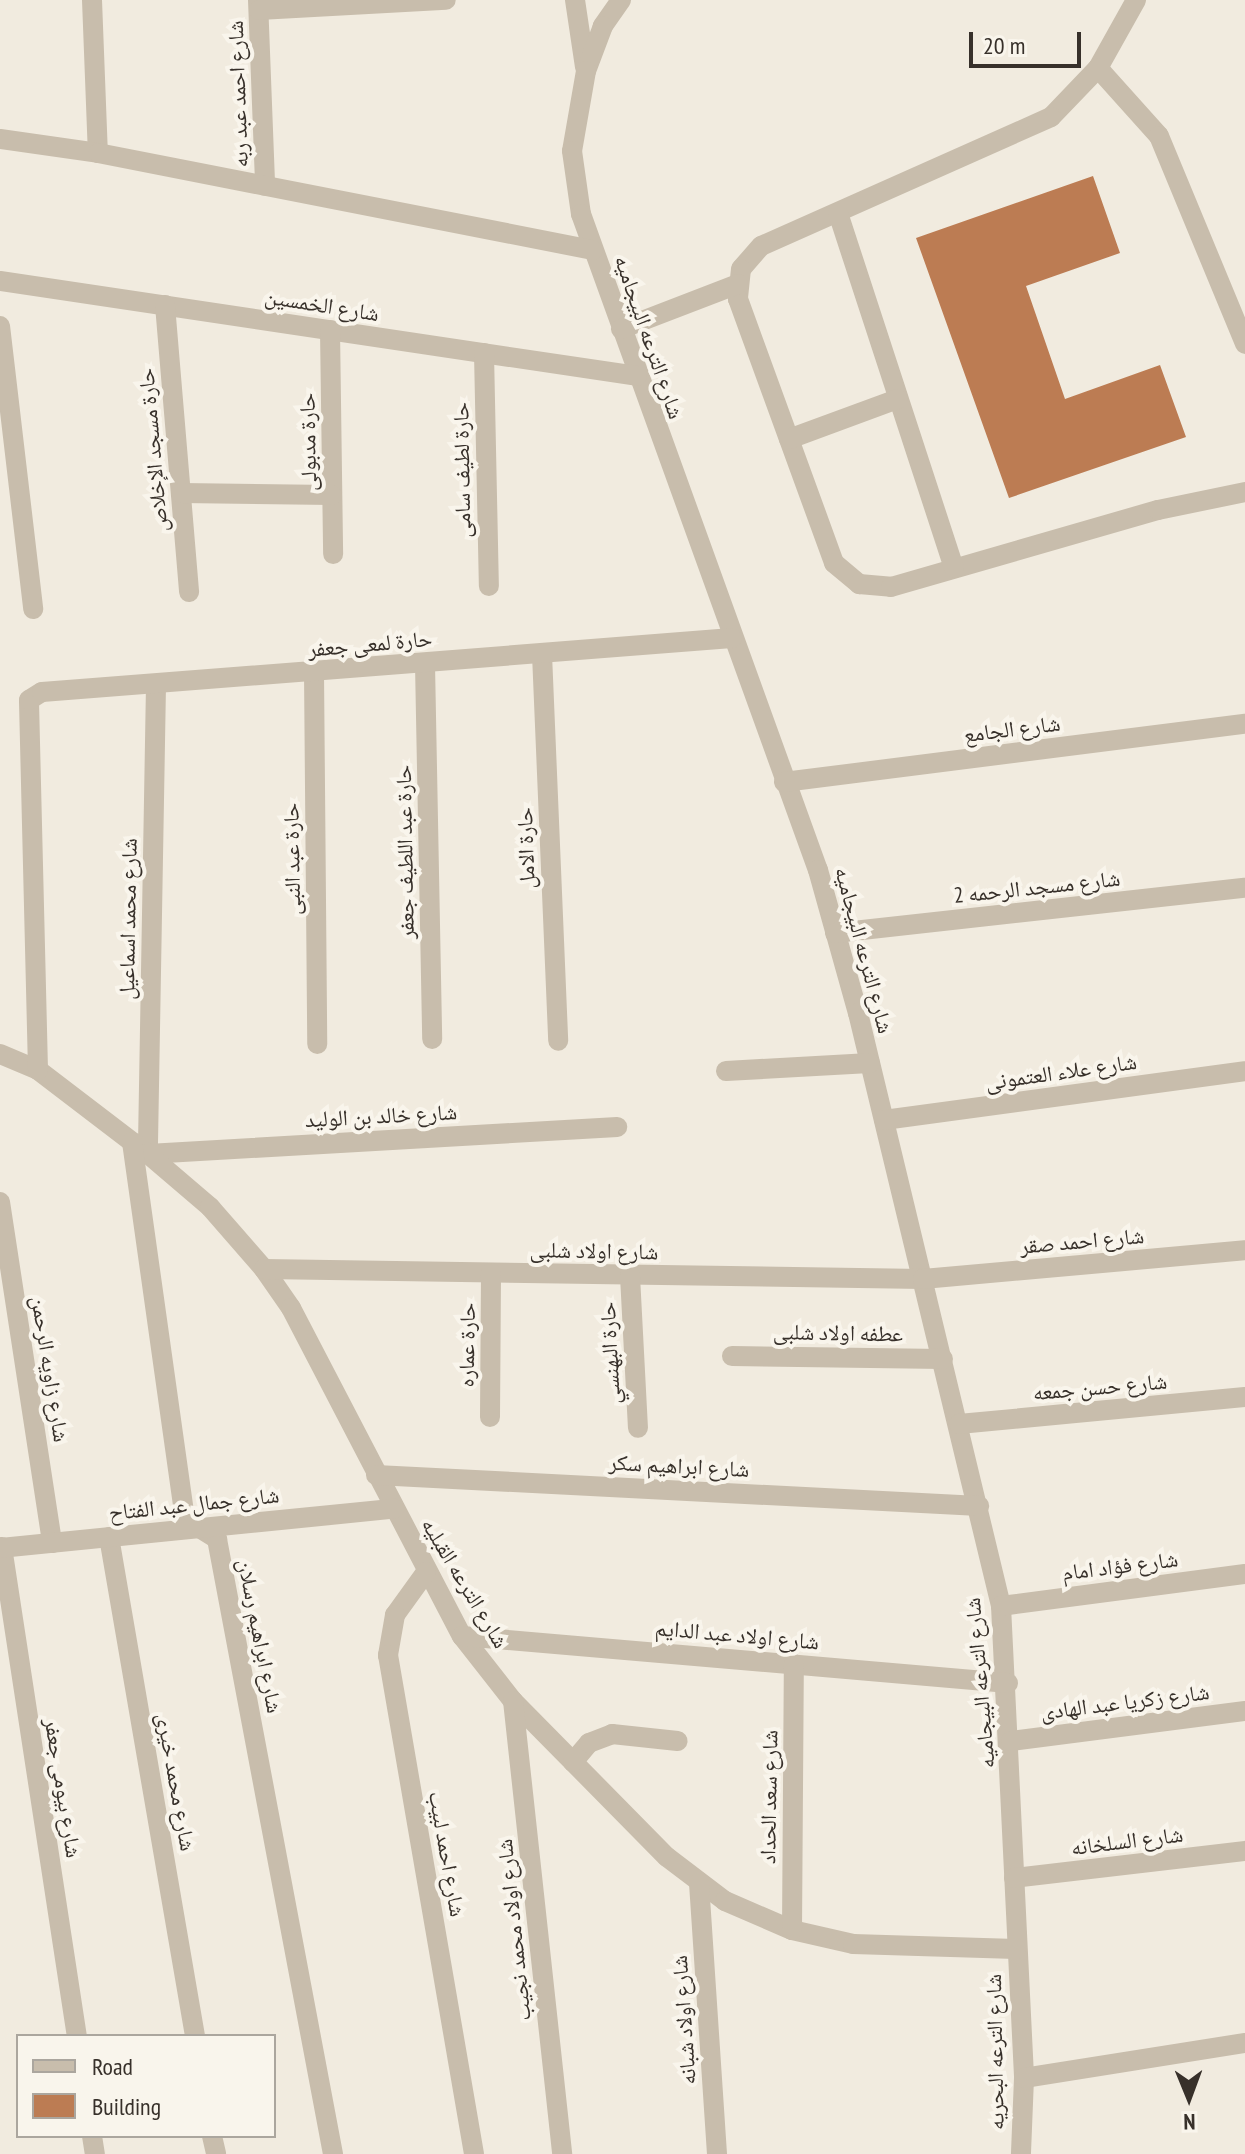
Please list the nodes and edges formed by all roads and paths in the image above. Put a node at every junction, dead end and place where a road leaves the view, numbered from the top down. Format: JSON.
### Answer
{"nodes":[{"id":1,"x":92,"y":0,"type":"edge"},
{"id":2,"x":446,"y":0,"type":"edge"},
{"id":3,"x":575,"y":0,"type":"edge"},
{"id":4,"x":621,"y":0,"type":"edge"},
{"id":5,"x":1136,"y":0,"type":"edge"},
{"id":6,"x":404,"y":1,"type":"edge"},
{"id":7,"x":258,"y":5,"type":"edge"},
{"id":8,"x":1098,"y":68,"type":"junction"},
{"id":9,"x":586,"y":71,"type":"junction"},
{"id":10,"x":0,"y":139,"type":"edge"},
{"id":11,"x":98,"y":153,"type":"junction"},
{"id":12,"x":265,"y":186,"type":"junction"},
{"id":13,"x":838,"y":213,"type":"junction"},
{"id":14,"x":593,"y":250,"type":"junction"},
{"id":15,"x":0,"y":281,"type":"edge"},
{"id":16,"x":738,"y":284,"type":"junction"},
{"id":17,"x":165,"y":305,"type":"junction"},
{"id":18,"x":0,"y":326,"type":"edge"},
{"id":19,"x":621,"y":329,"type":"junction"},
{"id":20,"x":330,"y":330,"type":"junction"},
{"id":21,"x":1245,"y":344,"type":"edge"},
{"id":22,"x":484,"y":353,"type":"junction"},
{"id":23,"x":637,"y":376,"type":"junction"},
{"id":24,"x":898,"y":399,"type":"junction"},
{"id":25,"x":789,"y":439,"type":"junction"},
{"id":26,"x":1245,"y":492,"type":"edge"},
{"id":27,"x":181,"y":493,"type":"junction"},
{"id":28,"x":332,"y":495,"type":"junction"},
{"id":29,"x":333,"y":554,"type":"dead end"},
{"id":30,"x":954,"y":567,"type":"junction"},
{"id":31,"x":489,"y":586,"type":"dead end"},
{"id":32,"x":189,"y":592,"type":"dead end"},
{"id":33,"x":33,"y":609,"type":"dead end"},
{"id":34,"x":732,"y":638,"type":"junction"},
{"id":35,"x":542,"y":654,"type":"junction"},
{"id":36,"x":425,"y":664,"type":"junction"},
{"id":37,"x":314,"y":672,"type":"junction"},
{"id":38,"x":156,"y":685,"type":"junction"},
{"id":39,"x":1245,"y":724,"type":"edge"},
{"id":40,"x":784,"y":782,"type":"junction"},
{"id":41,"x":1245,"y":888,"type":"edge"},
{"id":42,"x":835,"y":933,"type":"junction"},
{"id":43,"x":432,"y":1039,"type":"dead end"},
{"id":44,"x":558,"y":1041,"type":"dead end"},
{"id":45,"x":317,"y":1044,"type":"dead end"},
{"id":46,"x":0,"y":1054,"type":"edge"},
{"id":47,"x":870,"y":1063,"type":"junction"},
{"id":48,"x":38,"y":1070,"type":"junction"},
{"id":49,"x":726,"y":1071,"type":"dead end"},
{"id":50,"x":1245,"y":1071,"type":"edge"},
{"id":51,"x":884,"y":1120,"type":"junction"},
{"id":52,"x":617,"y":1127,"type":"dead end"},
{"id":53,"x":140,"y":1148,"type":"junction"},
{"id":54,"x":0,"y":1202,"type":"edge"},
{"id":55,"x":1245,"y":1250,"type":"edge"},
{"id":56,"x":264,"y":1269,"type":"junction"},
{"id":57,"x":491,"y":1273,"type":"junction"},
{"id":58,"x":630,"y":1276,"type":"junction"},
{"id":59,"x":923,"y":1279,"type":"junction"},
{"id":60,"x":732,"y":1356,"type":"dead end"},
{"id":61,"x":943,"y":1359,"type":"junction"},
{"id":62,"x":1245,"y":1397,"type":"edge"},
{"id":63,"x":490,"y":1417,"type":"dead end"},
{"id":64,"x":959,"y":1424,"type":"junction"},
{"id":65,"x":638,"y":1428,"type":"dead end"},
{"id":66,"x":376,"y":1475,"type":"junction"},
{"id":67,"x":979,"y":1506,"type":"junction"},
{"id":68,"x":394,"y":1509,"type":"junction"},
{"id":69,"x":196,"y":1528,"type":"junction"},
{"id":70,"x":109,"y":1537,"type":"junction"},
{"id":71,"x":52,"y":1543,"type":"junction"},
{"id":72,"x":1,"y":1548,"type":"edge"},
{"id":73,"x":426,"y":1572,"type":"junction"},
{"id":74,"x":1245,"y":1574,"type":"edge"},
{"id":75,"x":1001,"y":1606,"type":"junction"},
{"id":76,"x":462,"y":1636,"type":"junction"},
{"id":77,"x":794,"y":1664,"type":"junction"},
{"id":78,"x":1008,"y":1683,"type":"junction"},
{"id":79,"x":513,"y":1701,"type":"junction"},
{"id":80,"x":1245,"y":1711,"type":"edge"},
{"id":81,"x":678,"y":1741,"type":"dead end"},
{"id":82,"x":1011,"y":1741,"type":"junction"},
{"id":83,"x":573,"y":1762,"type":"junction"},
{"id":84,"x":1245,"y":1851,"type":"edge"},
{"id":85,"x":1014,"y":1878,"type":"junction"},
{"id":86,"x":699,"y":1883,"type":"junction"},
{"id":87,"x":792,"y":1930,"type":"junction"},
{"id":88,"x":1016,"y":1949,"type":"junction"},
{"id":89,"x":77,"y":2034,"type":"edge"},
{"id":90,"x":195,"y":2034,"type":"edge"},
{"id":91,"x":1245,"y":2043,"type":"edge"},
{"id":92,"x":1024,"y":2078,"type":"junction"},
{"id":93,"x":333,"y":2154,"type":"edge"},
{"id":94,"x":474,"y":2154,"type":"edge"},
{"id":95,"x":562,"y":2154,"type":"edge"},
{"id":96,"x":717,"y":2154,"type":"edge"},
{"id":97,"x":1021,"y":2154,"type":"edge"}],
"edges":[{"from":1,"to":11,"type":"street"},
{"from":2,"to":6,"type":"street"},
{"from":3,"to":9,"type":"street"},
{"from":4,"to":9,"type":"street","name":"شارع الترعه البيجاميه"},
{"from":5,"to":8,"type":"street"},
{"from":6,"to":7,"type":"street"},
{"from":7,"to":12,"type":"street","name":"شارع احمد عبد ربه"},
{"from":8,"to":13,"type":"street"},
{"from":8,"to":21,"type":"street"},
{"from":9,"to":14,"type":"street","name":"شارع الترعه البيجاميه"},
{"from":10,"to":11,"type":"street"},
{"from":11,"to":12,"type":"street"},
{"from":12,"to":14,"type":"street"},
{"from":13,"to":16,"type":"street"},
{"from":13,"to":24,"type":"street"},
{"from":14,"to":19,"type":"street","name":"شارع الترعه البيجاميه"},
{"from":15,"to":17,"type":"street","name":"شارع الخمسين"},
{"from":16,"to":19,"type":"street"},
{"from":16,"to":25,"type":"street"},
{"from":17,"to":20,"type":"street","name":"شارع الخمسين"},
{"from":17,"to":27,"type":"street","name":"حارة مسجد الإخلاص"},
{"from":18,"to":33,"type":"street"},
{"from":19,"to":23,"type":"street","name":"شارع الترعه البيجاميه"},
{"from":20,"to":22,"type":"street","name":"شارع الخمسين"},
{"from":20,"to":28,"type":"street","name":"حارة مدبولى"},
{"from":22,"to":23,"type":"street","name":"شارع الخمسين"},
{"from":22,"to":31,"type":"street","name":"حارة لطيف سامى"},
{"from":23,"to":34,"type":"street","name":"شارع الترعه البيجاميه"},
{"from":24,"to":25,"type":"street"},
{"from":24,"to":30,"type":"street"},
{"from":25,"to":30,"type":"street"},
{"from":26,"to":30,"type":"street"},
{"from":27,"to":28,"type":"street"},
{"from":27,"to":32,"type":"street","name":"حارة مسجد الإخلاص"},
{"from":28,"to":29,"type":"street","name":"حارة مدبولى"},
{"from":34,"to":35,"type":"street","name":"حارة لمعى جعفر"},
{"from":34,"to":40,"type":"street","name":"شارع الترعه البيجاميه"},
{"from":35,"to":36,"type":"street","name":"حارة لمعى جعفر"},
{"from":35,"to":44,"type":"street","name":"حارة الامل"},
{"from":36,"to":37,"type":"street","name":"حارة لمعى جعفر"},
{"from":36,"to":43,"type":"street","name":"حارة عبد اللطيف جعفر"},
{"from":37,"to":38,"type":"street","name":"حارة لمعى جعفر"},
{"from":37,"to":45,"type":"street","name":"حارة عبد النبى"},
{"from":38,"to":48,"type":"street","name":"حارة لمعى جعفر"},
{"from":38,"to":53,"type":"street","name":"شارع محمد اسماعيل"},
{"from":39,"to":40,"type":"street","name":"شارع الجامع"},
{"from":40,"to":42,"type":"street","name":"شارع الترعه البيجاميه"},
{"from":41,"to":42,"type":"street","name":"شارع مسجد الرحمه 2"},
{"from":42,"to":47,"type":"street","name":"شارع الترعه البيجاميه"},
{"from":46,"to":48,"type":"street","name":"شارع الترعه القبليه"},
{"from":47,"to":49,"type":"street"},
{"from":47,"to":51,"type":"street","name":"شارع الترعه البيجاميه"},
{"from":48,"to":53,"type":"street","name":"شارع الترعه القبليه"},
{"from":50,"to":51,"type":"street","name":"شارع علاء العتمونى"},
{"from":51,"to":59,"type":"street","name":"شارع الترعه البيجاميه"},
{"from":52,"to":53,"type":"street","name":"شارع خالد بن الوليد"},
{"from":53,"to":56,"type":"street","name":"شارع الترعه القبليه"},
{"from":53,"to":69,"type":"street","name":"شارع ابراهيم رسلان"},
{"from":54,"to":71,"type":"street","name":"شارع زاويه الرحمن"},
{"from":55,"to":59,"type":"street","name":"شارع احمد صقر"},
{"from":56,"to":57,"type":"street","name":"شارع اولاد شلبى"},
{"from":56,"to":66,"type":"street","name":"شارع الترعه القبليه"},
{"from":57,"to":58,"type":"street","name":"شارع اولاد شلبى"},
{"from":57,"to":63,"type":"street","name":"حارة عماره"},
{"from":58,"to":59,"type":"street","name":"شارع اولاد شلبى"},
{"from":58,"to":65,"type":"street","name":"حارة البهنسي"},
{"from":59,"to":61,"type":"street","name":"شارع الترعه البيجاميه"},
{"from":60,"to":61,"type":"street","name":"عطفه اولاد شلبى"},
{"from":61,"to":64,"type":"street","name":"شارع الترعه البيجاميه"},
{"from":62,"to":64,"type":"street","name":"شارع حسن جمعه"},
{"from":64,"to":67,"type":"street","name":"شارع الترعه البيجاميه"},
{"from":66,"to":67,"type":"street","name":"شارع ابراهيم سكر"},
{"from":66,"to":68,"type":"street","name":"شارع الترعه القبليه"},
{"from":67,"to":75,"type":"street","name":"شارع الترعه البيجاميه"},
{"from":68,"to":69,"type":"street","name":"شارع جمال عبد الفتاح"},
{"from":68,"to":73,"type":"street","name":"شارع الترعه القبليه"},
{"from":69,"to":70,"type":"street","name":"شارع جمال عبد الفتاح"},
{"from":69,"to":93,"type":"street","name":"شارع ابراهيم رسلان"},
{"from":70,"to":71,"type":"street","name":"شارع جمال عبد الفتاح"},
{"from":70,"to":90,"type":"street","name":"شارع محمد خيرى"},
{"from":71,"to":72,"type":"street","name":"شارع جمال عبد الفتاح"},
{"from":72,"to":89,"type":"street","name":"شارع بيومى جعفر"},
{"from":73,"to":76,"type":"street","name":"شارع الترعه القبليه"},
{"from":73,"to":94,"type":"street","name":"شارع احمد لبيب"},
{"from":74,"to":75,"type":"street","name":"شارع فؤاد امام"},
{"from":75,"to":78,"type":"street","name":"شارع الترعه البيجاميه"},
{"from":76,"to":77,"type":"street","name":"شارع اولاد عبد الدايم"},
{"from":76,"to":79,"type":"street","name":"شارع الترعه القبليه"},
{"from":77,"to":78,"type":"street","name":"شارع اولاد عبد الدايم"},
{"from":77,"to":87,"type":"street","name":"شارع سعد الحداد"},
{"from":78,"to":82,"type":"street","name":"شارع الترعه البيجاميه"},
{"from":79,"to":83,"type":"street","name":"شارع الترعه القبليه"},
{"from":79,"to":95,"type":"street","name":"شارع اولاد محمد نجيب"},
{"from":80,"to":82,"type":"street","name":"شارع زكريا عبد الهادى"},
{"from":81,"to":83,"type":"street"},
{"from":82,"to":85,"type":"street","name":"شارع الترعه البيجاميه"},
{"from":83,"to":86,"type":"street","name":"شارع الترعه القبليه"},
{"from":84,"to":85,"type":"street","name":"شارع السلخانه"},
{"from":85,"to":88,"type":"street","name":"شارع الترعه البيجاميه"},
{"from":86,"to":87,"type":"street","name":"شارع الترعه القبليه"},
{"from":86,"to":96,"type":"street","name":"شارع اولاد شبانه"},
{"from":87,"to":88,"type":"street","name":"شارع الترعه القبليه"},
{"from":88,"to":92,"type":"street","name":"شارع الترعه البحريه"},
{"from":91,"to":92,"type":"street"},
{"from":92,"to":97,"type":"street","name":"شارع الترعه البحريه"}]}
